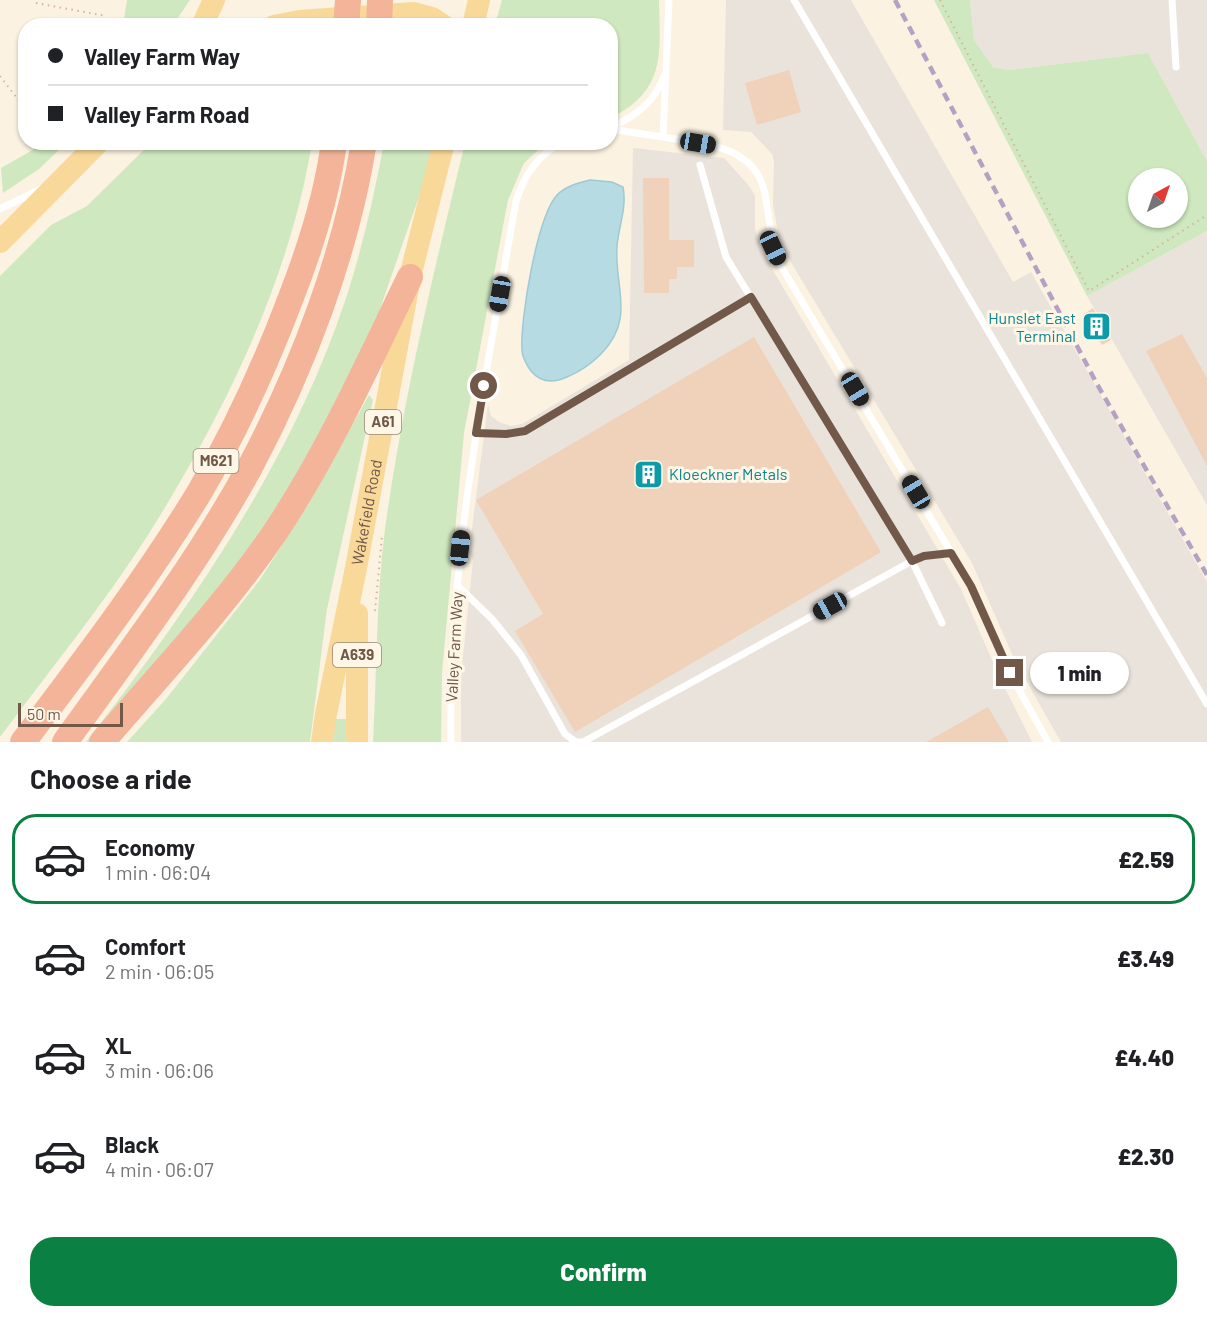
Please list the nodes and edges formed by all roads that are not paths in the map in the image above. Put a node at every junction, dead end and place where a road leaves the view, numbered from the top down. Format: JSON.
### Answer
{"nodes":[{"id":1,"x":214,"y":0,"type":"edge"},
{"id":2,"x":348,"y":0,"type":"edge"},
{"id":3,"x":380,"y":0,"type":"edge"},
{"id":4,"x":479,"y":0,"type":"edge"},
{"id":5,"x":669,"y":0,"type":"edge"},
{"id":6,"x":794,"y":0,"type":"edge"},
{"id":7,"x":1172,"y":0,"type":"edge"},
{"id":8,"x":206,"y":18,"type":"edge"},
{"id":9,"x":347,"y":18,"type":"edge"},
{"id":10,"x":348,"y":18,"type":"edge"},
{"id":11,"x":379,"y":18,"type":"edge"},
{"id":12,"x":432,"y":18,"type":"edge"},
{"id":13,"x":475,"y":18,"type":"edge"},
{"id":14,"x":669,"y":57,"type":"junction"},
{"id":15,"x":1176,"y":67,"type":"dead end"},
{"id":16,"x":618,"y":124,"type":"edge"},
{"id":17,"x":618,"y":130,"type":"edge"},
{"id":18,"x":663,"y":137,"type":"junction"},
{"id":19,"x":91,"y":150,"type":"edge"},
{"id":20,"x":332,"y":150,"type":"edge"},
{"id":21,"x":362,"y":150,"type":"edge"},
{"id":22,"x":442,"y":150,"type":"edge"},
{"id":23,"x":550,"y":150,"type":"edge"},
{"id":24,"x":700,"y":165,"type":"dead end"},
{"id":25,"x":62,"y":178,"type":"junction"},
{"id":26,"x":0,"y":209,"type":"edge"},
{"id":27,"x":0,"y":242,"type":"edge"},
{"id":28,"x":410,"y":277,"type":"junction"},
{"id":29,"x":751,"y":297,"type":"junction"},
{"id":30,"x":476,"y":433,"type":"junction"},
{"id":31,"x":951,"y":553,"type":"junction"},
{"id":32,"x":912,"y":561,"type":"junction"},
{"id":33,"x":356,"y":568,"type":"junction"},
{"id":34,"x":457,"y":585,"type":"junction"},
{"id":35,"x":942,"y":623,"type":"dead end"},
{"id":36,"x":1207,"y":704,"type":"edge"},
{"id":37,"x":23,"y":742,"type":"edge"},
{"id":38,"x":64,"y":742,"type":"edge"},
{"id":39,"x":102,"y":742,"type":"edge"},
{"id":40,"x":322,"y":742,"type":"edge"},
{"id":41,"x":357,"y":742,"type":"edge"},
{"id":42,"x":451,"y":742,"type":"edge"},
{"id":43,"x":1048,"y":742,"type":"edge"}],
"edges":[{"from":1,"to":8,"type":"main road"},
{"from":2,"to":9,"type":"highway"},
{"from":3,"to":11,"type":"highway"},
{"from":4,"to":13,"type":"main road"},
{"from":5,"to":14,"type":"lane"},
{"from":6,"to":36,"type":"lane"},
{"from":7,"to":15,"type":"lane"},
{"from":10,"to":12,"type":"main road"},
{"from":14,"to":16,"type":"lane"},
{"from":14,"to":18,"type":"lane"},
{"from":17,"to":18,"type":"lane"},
{"from":18,"to":31,"type":"lane"},
{"from":19,"to":25,"type":"main road"},
{"from":20,"to":37,"type":"highway","number":"M621"},
{"from":21,"to":38,"type":"highway","number":"M621"},
{"from":22,"to":28,"type":"main road","name":"Wakefield Road","number":"A61"},
{"from":23,"to":30,"type":"lane","name":"Valley Farm Way"},
{"from":24,"to":29,"type":"lane"},
{"from":25,"to":26,"type":"lane"},
{"from":25,"to":27,"type":"main road"},
{"from":28,"to":33,"type":"main road","name":"Wakefield Road","number":"A61"},
{"from":28,"to":39,"type":"highway"},
{"from":29,"to":30,"type":"lane"},
{"from":29,"to":32,"type":"lane"},
{"from":30,"to":34,"type":"lane","name":"Valley Farm Way"},
{"from":31,"to":32,"type":"lane"},
{"from":31,"to":43,"type":"lane"},
{"from":32,"to":34,"type":"lane"},
{"from":32,"to":35,"type":"lane"},
{"from":33,"to":40,"type":"main road","name":"Wakefield Road","number":"A61"},
{"from":33,"to":41,"type":"main road","number":"A639"},
{"from":34,"to":42,"type":"lane","name":"Valley Farm Way"}]}
